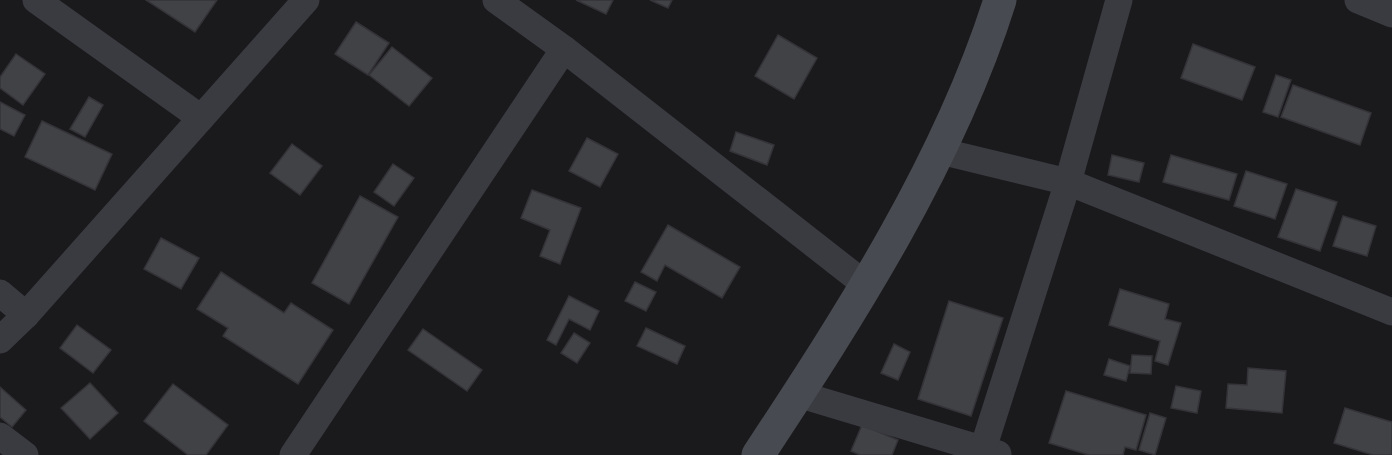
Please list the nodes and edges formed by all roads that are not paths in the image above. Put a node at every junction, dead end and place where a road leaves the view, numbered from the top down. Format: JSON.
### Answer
{"nodes":[{"id":1,"x":36,"y":0,"type":"edge"},
{"id":2,"x":306,"y":0,"type":"edge"},
{"id":3,"x":496,"y":0,"type":"edge"},
{"id":4,"x":999,"y":0,"type":"edge"},
{"id":5,"x":1119,"y":0,"type":"edge"},
{"id":6,"x":1358,"y":0,"type":"edge"},
{"id":7,"x":1392,"y":14,"type":"edge"},
{"id":8,"x":564,"y":49,"type":"junction"},
{"id":9,"x":201,"y":118,"type":"junction"},
{"id":10,"x":940,"y":151,"type":"junction"},
{"id":11,"x":1068,"y":182,"type":"junction"},
{"id":12,"x":866,"y":285,"type":"junction"},
{"id":13,"x":0,"y":293,"type":"edge"},
{"id":14,"x":1392,"y":312,"type":"edge"},
{"id":15,"x":26,"y":315,"type":"junction"},
{"id":16,"x":0,"y":340,"type":"edge"},
{"id":17,"x":798,"y":394,"type":"junction"},
{"id":18,"x":0,"y":436,"type":"edge"},
{"id":19,"x":988,"y":453,"type":"edge"},
{"id":20,"x":25,"y":455,"type":"edge"},
{"id":21,"x":293,"y":455,"type":"edge"},
{"id":22,"x":758,"y":455,"type":"edge"}],
"edges":[{"from":1,"to":9,"type":"street"},
{"from":2,"to":9,"type":"street"},
{"from":3,"to":8,"type":"street"},
{"from":4,"to":10,"type":"main road"},
{"from":5,"to":11,"type":"street"},
{"from":6,"to":7,"type":"street"},
{"from":8,"to":12,"type":"street"},
{"from":8,"to":21,"type":"street"},
{"from":9,"to":15,"type":"street"},
{"from":10,"to":11,"type":"street"},
{"from":10,"to":12,"type":"main road"},
{"from":11,"to":14,"type":"street"},
{"from":11,"to":19,"type":"street"},
{"from":12,"to":17,"type":"main road"},
{"from":13,"to":15,"type":"street"},
{"from":15,"to":16,"type":"street"},
{"from":17,"to":19,"type":"street"},
{"from":17,"to":22,"type":"main road"},
{"from":18,"to":20,"type":"street"}]}
